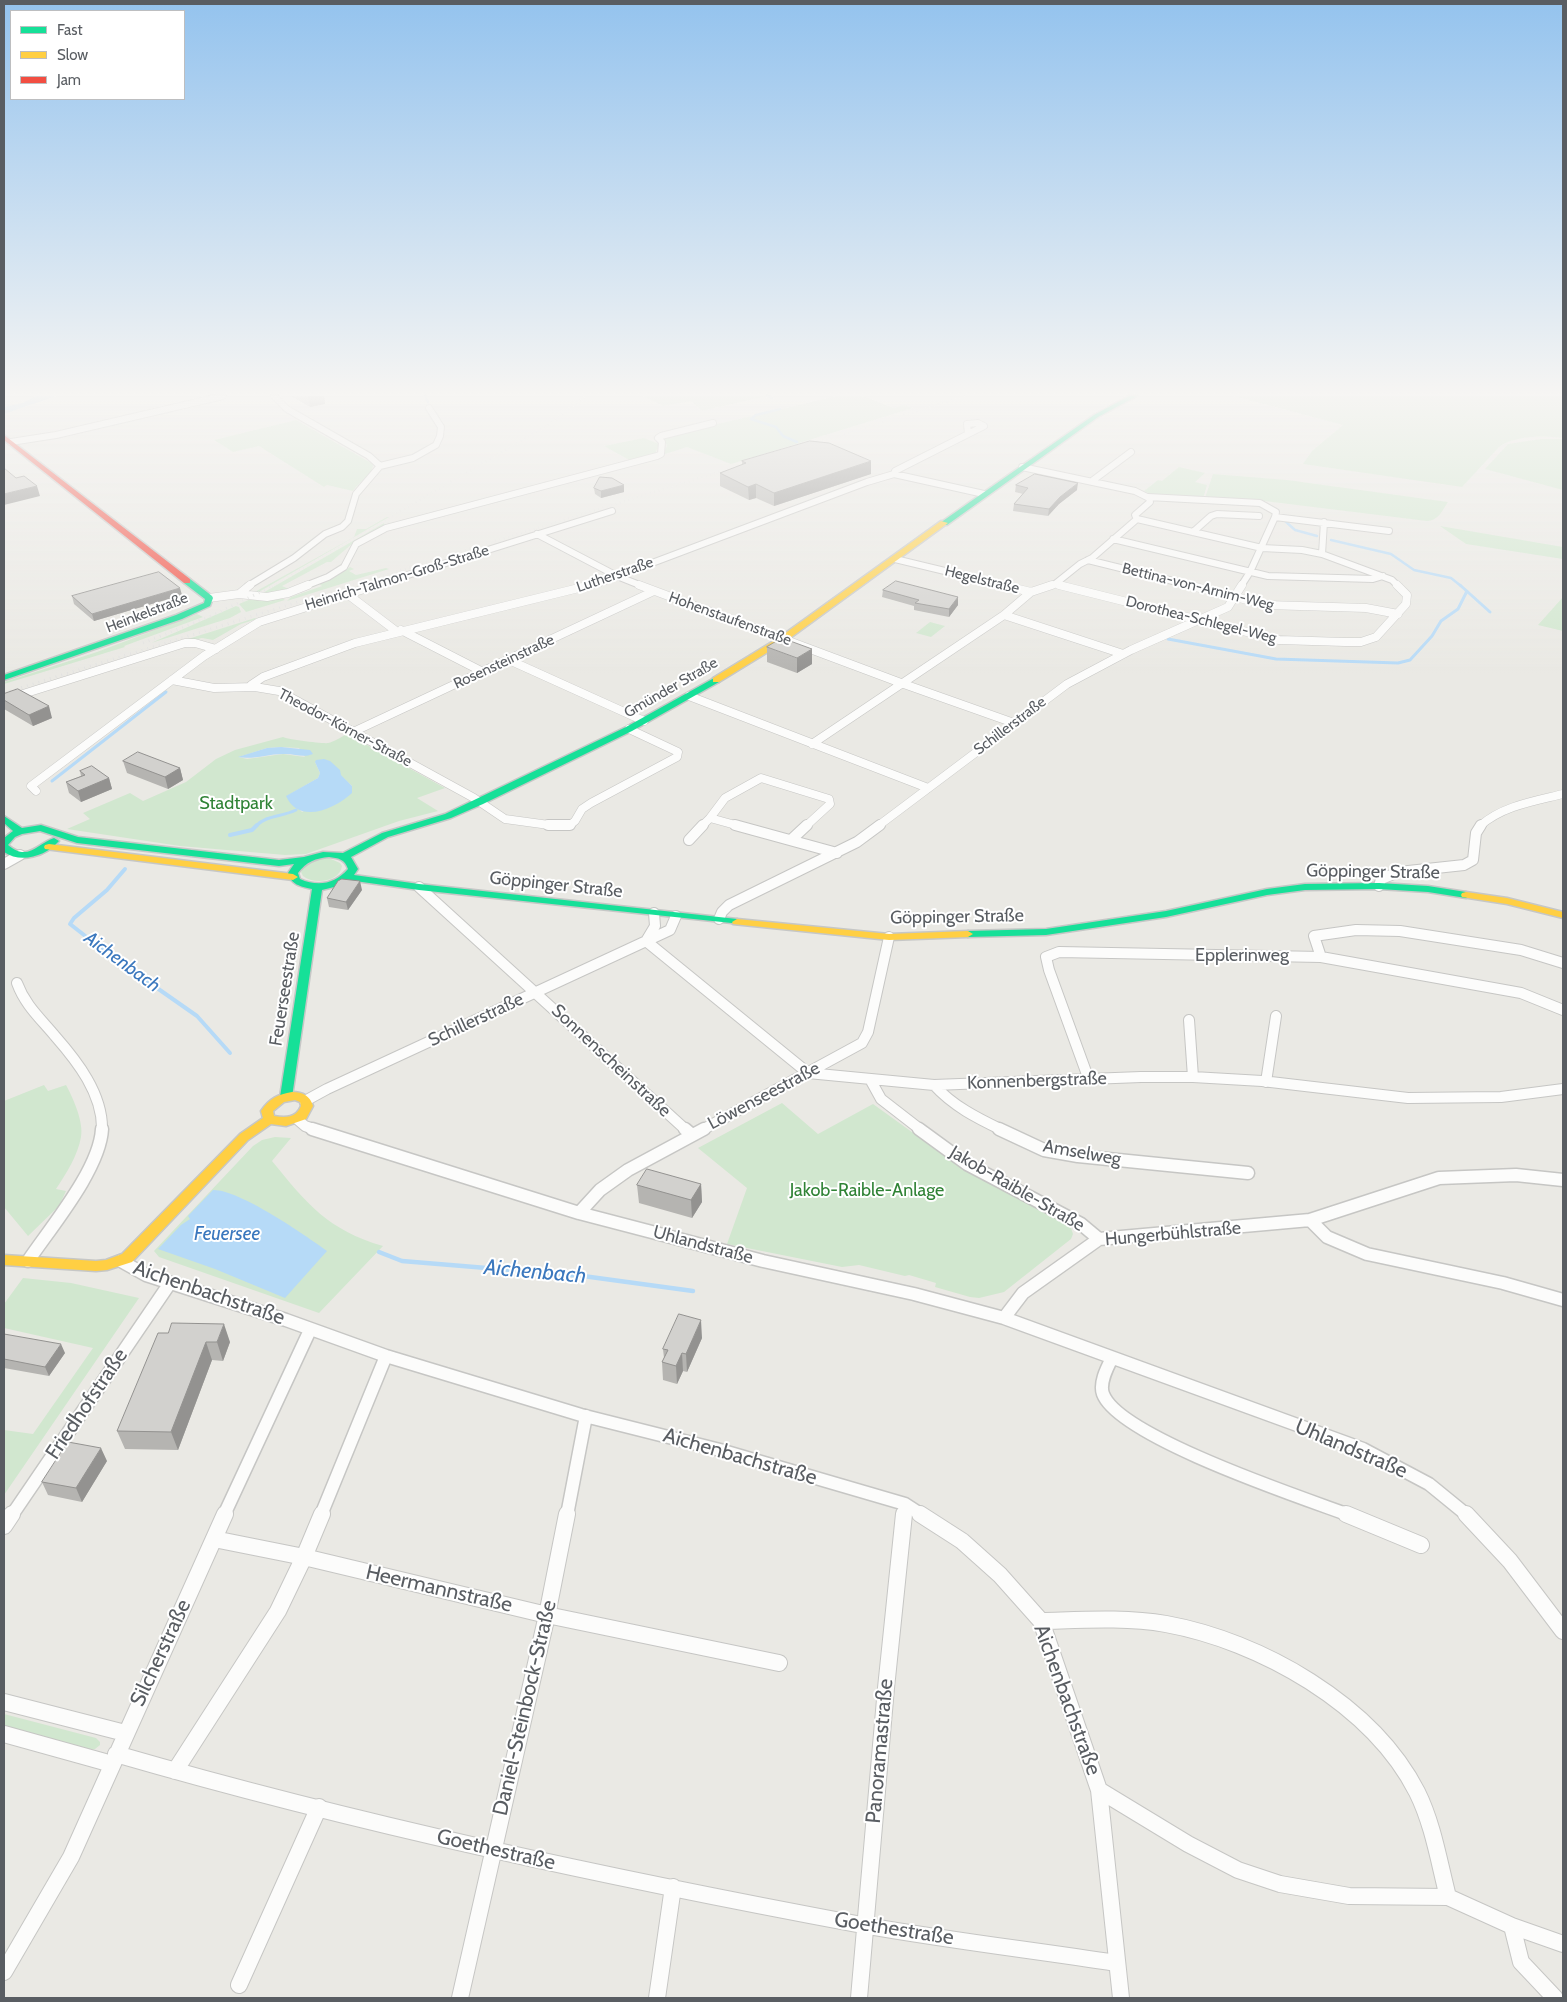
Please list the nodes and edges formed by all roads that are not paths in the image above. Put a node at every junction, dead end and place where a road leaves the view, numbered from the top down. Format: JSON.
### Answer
{"nodes":[{"id":1,"x":70,"y":489,"type":"edge"},
{"id":2,"x":360,"y":489,"type":"edge"},
{"id":3,"x":528,"y":489,"type":"edge"},
{"id":4,"x":847,"y":489,"type":"edge"},
{"id":5,"x":963,"y":489,"type":"edge"},
{"id":6,"x":990,"y":489,"type":"edge"},
{"id":7,"x":1127,"y":489,"type":"edge"},
{"id":8,"x":984,"y":494,"type":"junction"},
{"id":9,"x":1148,"y":497,"type":"junction"},
{"id":10,"x":612,"y":511,"type":"dead end"},
{"id":11,"x":1259,"y":516,"type":"dead end"},
{"id":12,"x":1275,"y":517,"type":"junction"},
{"id":13,"x":1137,"y":519,"type":"junction"},
{"id":14,"x":1324,"y":522,"type":"junction"},
{"id":15,"x":1373,"y":529,"type":"junction"},
{"id":16,"x":1389,"y":531,"type":"dead end"},
{"id":17,"x":1193,"y":532,"type":"junction"},
{"id":18,"x":537,"y":534,"type":"junction"},
{"id":19,"x":1113,"y":539,"type":"junction"},
{"id":20,"x":1372,"y":539,"type":"dead end"},
{"id":21,"x":1262,"y":548,"type":"junction"},
{"id":22,"x":1322,"y":554,"type":"junction"},
{"id":23,"x":895,"y":558,"type":"junction"},
{"id":24,"x":1088,"y":560,"type":"junction"},
{"id":25,"x":1250,"y":572,"type":"junction"},
{"id":26,"x":616,"y":576,"type":"junction"},
{"id":27,"x":1383,"y":576,"type":"junction"},
{"id":28,"x":1055,"y":584,"type":"junction"},
{"id":29,"x":654,"y":591,"type":"junction"},
{"id":30,"x":1031,"y":592,"type":"junction"},
{"id":31,"x":346,"y":593,"type":"junction"},
{"id":32,"x":239,"y":594,"type":"junction"},
{"id":33,"x":1235,"y":597,"type":"junction"},
{"id":34,"x":209,"y":598,"type":"junction"},
{"id":35,"x":1398,"y":614,"type":"junction"},
{"id":36,"x":1004,"y":615,"type":"junction"},
{"id":37,"x":1199,"y":621,"type":"junction"},
{"id":38,"x":398,"y":631,"type":"junction"},
{"id":39,"x":783,"y":639,"type":"junction"},
{"id":40,"x":216,"y":649,"type":"junction"},
{"id":41,"x":1123,"y":654,"type":"junction"},
{"id":42,"x":509,"y":660,"type":"junction"},
{"id":43,"x":484,"y":672,"type":"junction"},
{"id":44,"x":4,"y":678,"type":"edge"},
{"id":45,"x":172,"y":680,"type":"junction"},
{"id":46,"x":901,"y":683,"type":"junction"},
{"id":47,"x":251,"y":686,"type":"junction"},
{"id":48,"x":689,"y":696,"type":"junction"},
{"id":49,"x":4,"y":700,"type":"edge"},
{"id":50,"x":644,"y":721,"type":"junction"},
{"id":51,"x":1014,"y":723,"type":"junction"},
{"id":52,"x":629,"y":729,"type":"junction"},
{"id":53,"x":353,"y":732,"type":"junction"},
{"id":54,"x":812,"y":744,"type":"junction"},
{"id":55,"x":928,"y":788,"type":"junction"},
{"id":56,"x":34,"y":789,"type":"dead end"},
{"id":57,"x":1563,"y":794,"type":"edge"},
{"id":58,"x":480,"y":802,"type":"junction"},
{"id":59,"x":710,"y":818,"type":"junction"},
{"id":60,"x":4,"y":819,"type":"edge"},
{"id":61,"x":20,"y":831,"type":"junction"},
{"id":62,"x":54,"y":834,"type":"junction"},
{"id":63,"x":792,"y":839,"type":"junction"},
{"id":64,"x":689,"y":840,"type":"dead end"},
{"id":65,"x":4,"y":846,"type":"edge"},
{"id":66,"x":49,"y":847,"type":"junction"},
{"id":67,"x":837,"y":853,"type":"junction"},
{"id":68,"x":20,"y":855,"type":"junction"},
{"id":69,"x":344,"y":857,"type":"junction"},
{"id":70,"x":304,"y":860,"type":"junction"},
{"id":71,"x":4,"y":864,"type":"edge"},
{"id":72,"x":293,"y":877,"type":"junction"},
{"id":73,"x":348,"y":877,"type":"junction"},
{"id":74,"x":1379,"y":886,"type":"junction"},
{"id":75,"x":317,"y":887,"type":"junction"},
{"id":76,"x":419,"y":887,"type":"junction"},
{"id":77,"x":654,"y":913,"type":"junction"},
{"id":78,"x":1563,"y":915,"type":"edge"},
{"id":79,"x":676,"y":916,"type":"junction"},
{"id":80,"x":719,"y":919,"type":"junction"},
{"id":81,"x":888,"y":937,"type":"junction"},
{"id":82,"x":646,"y":940,"type":"junction"},
{"id":83,"x":1321,"y":957,"type":"junction"},
{"id":84,"x":1563,"y":963,"type":"edge"},
{"id":85,"x":17,"y":983,"type":"dead end"},
{"id":86,"x":536,"y":992,"type":"junction"},
{"id":87,"x":1563,"y":1010,"type":"edge"},
{"id":88,"x":1276,"y":1016,"type":"dead end"},
{"id":89,"x":1189,"y":1020,"type":"dead end"},
{"id":90,"x":808,"y":1073,"type":"junction"},
{"id":91,"x":1193,"y":1077,"type":"junction"},
{"id":92,"x":870,"y":1079,"type":"junction"},
{"id":93,"x":1089,"y":1080,"type":"junction"},
{"id":94,"x":1266,"y":1082,"type":"junction"},
{"id":95,"x":934,"y":1085,"type":"junction"},
{"id":96,"x":1563,"y":1089,"type":"edge"},
{"id":97,"x":286,"y":1097,"type":"junction"},
{"id":98,"x":306,"y":1101,"type":"junction"},
{"id":99,"x":269,"y":1119,"type":"junction"},
{"id":100,"x":298,"y":1120,"type":"junction"},
{"id":101,"x":692,"y":1136,"type":"junction"},
{"id":102,"x":1248,"y":1173,"type":"dead end"},
{"id":103,"x":1563,"y":1180,"type":"edge"},
{"id":104,"x":579,"y":1213,"type":"junction"},
{"id":105,"x":1310,"y":1220,"type":"junction"},
{"id":106,"x":1099,"y":1240,"type":"junction"},
{"id":107,"x":4,"y":1260,"type":"edge"},
{"id":108,"x":121,"y":1261,"type":"junction"},
{"id":109,"x":28,"y":1262,"type":"junction"},
{"id":110,"x":170,"y":1283,"type":"junction"},
{"id":111,"x":1563,"y":1300,"type":"edge"},
{"id":112,"x":1004,"y":1318,"type":"junction"},
{"id":113,"x":310,"y":1330,"type":"junction"},
{"id":114,"x":386,"y":1356,"type":"junction"},
{"id":115,"x":1112,"y":1358,"type":"junction"},
{"id":116,"x":586,"y":1416,"type":"junction"},
{"id":117,"x":905,"y":1504,"type":"junction"},
{"id":118,"x":4,"y":1526,"type":"edge"},
{"id":119,"x":214,"y":1539,"type":"junction"},
{"id":120,"x":1421,"y":1546,"type":"dead end"},
{"id":121,"x":304,"y":1557,"type":"junction"},
{"id":122,"x":547,"y":1615,"type":"junction"},
{"id":123,"x":1041,"y":1621,"type":"junction"},
{"id":124,"x":1563,"y":1631,"type":"edge"},
{"id":125,"x":779,"y":1663,"type":"dead end"},
{"id":126,"x":4,"y":1702,"type":"edge"},
{"id":127,"x":125,"y":1733,"type":"junction"},
{"id":128,"x":4,"y":1734,"type":"edge"},
{"id":129,"x":114,"y":1759,"type":"junction"},
{"id":130,"x":175,"y":1771,"type":"junction"},
{"id":131,"x":1099,"y":1790,"type":"junction"},
{"id":132,"x":319,"y":1807,"type":"junction"},
{"id":133,"x":493,"y":1851,"type":"junction"},
{"id":134,"x":673,"y":1887,"type":"junction"},
{"id":135,"x":1448,"y":1897,"type":"junction"},
{"id":136,"x":864,"y":1925,"type":"junction"},
{"id":137,"x":1512,"y":1926,"type":"junction"},
{"id":138,"x":1563,"y":1944,"type":"edge"},
{"id":139,"x":1116,"y":1963,"type":"junction"},
{"id":140,"x":4,"y":1972,"type":"edge"},
{"id":141,"x":239,"y":1985,"type":"dead end"},
{"id":142,"x":460,"y":1998,"type":"edge"},
{"id":143,"x":657,"y":1998,"type":"edge"},
{"id":144,"x":858,"y":1998,"type":"edge"},
{"id":145,"x":1121,"y":1998,"type":"edge"},
{"id":146,"x":1555,"y":1998,"type":"edge"}],
"edges":[{"from":1,"to":34,"type":"main road"},
{"from":2,"to":32,"type":"street","name":"Heinkelstraße"},
{"from":3,"to":32,"type":"street"},
{"from":4,"to":26,"type":"street","name":"Lutherstraße"},
{"from":5,"to":8,"type":"street"},
{"from":6,"to":8,"type":"main road","name":"Gmünder Straße"},
{"from":7,"to":9,"type":"street"},
{"from":8,"to":23,"type":"main road","name":"Gmünder Straße"},
{"from":9,"to":12,"type":"street"},
{"from":9,"to":13,"type":"street","name":"Hegelstraße"},
{"from":10,"to":18,"type":"street","name":"Heinrich-Talmon-Groß-Straße"},
{"from":11,"to":17,"type":"street"},
{"from":12,"to":14,"type":"street"},
{"from":12,"to":21,"type":"street","name":"Schillerstraße"},
{"from":13,"to":17,"type":"street","name":"Dorothea-Schlegel-Weg"},
{"from":13,"to":19,"type":"street","name":"Hegelstraße"},
{"from":14,"to":15,"type":"street"},
{"from":14,"to":22,"type":"street"},
{"from":15,"to":16,"type":"street"},
{"from":15,"to":20,"type":"street"},
{"from":17,"to":21,"type":"street","name":"Dorothea-Schlegel-Weg"},
{"from":18,"to":26,"type":"street","name":"Hohenstaufenstraße"},
{"from":18,"to":31,"type":"street","name":"Heinrich-Talmon-Groß-Straße"},
{"from":19,"to":24,"type":"street","name":"Hegelstraße"},
{"from":19,"to":25,"type":"street"},
{"from":21,"to":22,"type":"street","name":"Dorothea-Schlegel-Weg"},
{"from":21,"to":25,"type":"street","name":"Schillerstraße"},
{"from":22,"to":27,"type":"street","name":"Dorothea-Schlegel-Weg"},
{"from":23,"to":30,"type":"street","name":"Hegelstraße"},
{"from":23,"to":39,"type":"main road","name":"Gmünder Straße"},
{"from":24,"to":28,"type":"street","name":"Hegelstraße"},
{"from":24,"to":33,"type":"street","name":"Bettina-von-Arnim-Weg"},
{"from":25,"to":27,"type":"street"},
{"from":25,"to":33,"type":"street","name":"Schillerstraße"},
{"from":26,"to":29,"type":"street","name":"Hohenstaufenstraße"},
{"from":26,"to":38,"type":"street","name":"Lutherstraße"},
{"from":27,"to":35,"type":"street","name":"Dorothea-Schlegel-Weg"},
{"from":28,"to":30,"type":"street","name":"Hegelstraße"},
{"from":28,"to":37,"type":"street","name":"Dorothea-Schlegel-Weg"},
{"from":29,"to":39,"type":"street","name":"Hohenstaufenstraße"},
{"from":29,"to":42,"type":"street","name":"Rosensteinstraße"},
{"from":30,"to":36,"type":"street"},
{"from":31,"to":38,"type":"street"},
{"from":31,"to":40,"type":"street","name":"Heinrich-Talmon-Groß-Straße"},
{"from":32,"to":34,"type":"street","name":"Heinkelstraße"},
{"from":33,"to":35,"type":"street","name":"Bettina-von-Arnim-Weg"},
{"from":33,"to":37,"type":"street","name":"Schillerstraße"},
{"from":34,"to":44,"type":"main road","name":"Heinkelstraße"},
{"from":35,"to":37,"type":"street","name":"Dorothea-Schlegel-Weg"},
{"from":36,"to":41,"type":"street"},
{"from":36,"to":46,"type":"street"},
{"from":37,"to":41,"type":"street","name":"Schillerstraße"},
{"from":38,"to":43,"type":"street"},
{"from":38,"to":47,"type":"street","name":"Lutherstraße"},
{"from":39,"to":46,"type":"street","name":"Hohenstaufenstraße"},
{"from":39,"to":48,"type":"main road","name":"Gmünder Straße"},
{"from":40,"to":45,"type":"street","name":"Heinrich-Talmon-Groß-Straße"},
{"from":40,"to":49,"type":"street"},
{"from":41,"to":51,"type":"street","name":"Schillerstraße"},
{"from":42,"to":43,"type":"street","name":"Rosensteinstraße"},
{"from":42,"to":50,"type":"street"},
{"from":43,"to":53,"type":"street","name":"Rosensteinstraße"},
{"from":45,"to":47,"type":"street","name":"Theodor-Körner-Straße"},
{"from":45,"to":56,"type":"street","name":"Heinrich-Talmon-Groß-Straße"},
{"from":46,"to":51,"type":"street","name":"Hohenstaufenstraße"},
{"from":46,"to":54,"type":"street"},
{"from":47,"to":53,"type":"street","name":"Theodor-Körner-Straße"},
{"from":48,"to":50,"type":"main road","name":"Gmünder Straße"},
{"from":48,"to":54,"type":"street"},
{"from":50,"to":52,"type":"main road","name":"Gmünder Straße"},
{"from":51,"to":55,"type":"street","name":"Schillerstraße"},
{"from":52,"to":58,"type":"main road","name":"Gmünder Straße"},
{"from":52,"to":58,"type":"street","name":"Theodor-Körner-Straße"},
{"from":53,"to":58,"type":"street","name":"Theodor-Körner-Straße"},
{"from":54,"to":55,"type":"street"},
{"from":55,"to":67,"type":"street","name":"Schillerstraße"},
{"from":57,"to":74,"type":"street"},
{"from":58,"to":69,"type":"main road","name":"Gmünder Straße"},
{"from":59,"to":63,"type":"street"},
{"from":59,"to":63,"type":"street"},
{"from":59,"to":64,"type":"street"},
{"from":60,"to":61,"type":"main road"},
{"from":61,"to":62,"type":"main road"},
{"from":61,"to":65,"type":"main road"},
{"from":62,"to":66,"type":"main road"},
{"from":62,"to":70,"type":"main road"},
{"from":63,"to":67,"type":"street"},
{"from":65,"to":68,"type":"main road"},
{"from":66,"to":68,"type":"main road"},
{"from":66,"to":72,"type":"main road"},
{"from":67,"to":80,"type":"street","name":"Schillerstraße"},
{"from":68,"to":71,"type":"street"},
{"from":69,"to":70,"type":"main road"},
{"from":69,"to":73,"type":"main road"},
{"from":70,"to":72,"type":"main road"},
{"from":72,"to":75,"type":"main road"},
{"from":73,"to":75,"type":"main road"},
{"from":73,"to":76,"type":"main road","name":"Göppinger Straße"},
{"from":74,"to":78,"type":"main road","name":"Göppinger Straße"},
{"from":74,"to":81,"type":"main road","name":"Göppinger Straße"},
{"from":75,"to":97,"type":"main road","name":"Feuerseestraße"},
{"from":76,"to":77,"type":"main road","name":"Göppinger Straße"},
{"from":76,"to":86,"type":"street","name":"Sonnenscheinstraße"},
{"from":77,"to":79,"type":"main road","name":"Göppinger Straße"},
{"from":77,"to":82,"type":"street"},
{"from":79,"to":80,"type":"main road","name":"Göppinger Straße"},
{"from":79,"to":82,"type":"street","name":"Schillerstraße"},
{"from":80,"to":81,"type":"main road","name":"Göppinger Straße"},
{"from":81,"to":90,"type":"street","name":"Löwenseestraße"},
{"from":82,"to":86,"type":"street","name":"Schillerstraße"},
{"from":82,"to":90,"type":"street"},
{"from":83,"to":84,"type":"street"},
{"from":83,"to":87,"type":"street","name":"Epplerinweg"},
{"from":83,"to":93,"type":"street","name":"Epplerinweg"},
{"from":85,"to":109,"type":"street"},
{"from":86,"to":98,"type":"street","name":"Schillerstraße"},
{"from":86,"to":101,"type":"street","name":"Sonnenscheinstraße"},
{"from":88,"to":94,"type":"street"},
{"from":89,"to":91,"type":"street"},
{"from":90,"to":92,"type":"street","name":"Konnenbergstraße"},
{"from":90,"to":101,"type":"street","name":"Löwenseestraße"},
{"from":91,"to":93,"type":"street","name":"Konnenbergstraße"},
{"from":91,"to":94,"type":"street","name":"Konnenbergstraße"},
{"from":92,"to":95,"type":"street","name":"Konnenbergstraße"},
{"from":92,"to":106,"type":"street","name":"Jakob-Raible-Straße"},
{"from":93,"to":95,"type":"street","name":"Konnenbergstraße"},
{"from":94,"to":96,"type":"street","name":"Konnenbergstraße"},
{"from":95,"to":102,"type":"street","name":"Amselweg"},
{"from":97,"to":98,"type":"main road"},
{"from":97,"to":99,"type":"main road"},
{"from":98,"to":100,"type":"main road"},
{"from":99,"to":100,"type":"main road"},
{"from":99,"to":108,"type":"main road"},
{"from":100,"to":104,"type":"street","name":"Uhlandstraße"},
{"from":101,"to":104,"type":"street","name":"Löwenseestraße"},
{"from":103,"to":105,"type":"street","name":"Hungerbühlstraße"},
{"from":104,"to":112,"type":"street","name":"Uhlandstraße"},
{"from":105,"to":106,"type":"street","name":"Hungerbühlstraße"},
{"from":105,"to":111,"type":"street"},
{"from":106,"to":112,"type":"street","name":"Hungerbühlstraße"},
{"from":107,"to":109,"type":"main road","name":"Aichenbachstraße"},
{"from":108,"to":109,"type":"main road","name":"Aichenbachstraße"},
{"from":108,"to":110,"type":"street","name":"Aichenbachstraße"},
{"from":110,"to":113,"type":"street","name":"Aichenbachstraße"},
{"from":110,"to":118,"type":"street","name":"Friedhofstraße"},
{"from":112,"to":115,"type":"street","name":"Uhlandstraße"},
{"from":113,"to":114,"type":"street","name":"Aichenbachstraße"},
{"from":113,"to":119,"type":"street","name":"Silcherstraße"},
{"from":114,"to":116,"type":"street","name":"Aichenbachstraße"},
{"from":114,"to":121,"type":"street"},
{"from":115,"to":120,"type":"street"},
{"from":115,"to":124,"type":"street","name":"Uhlandstraße"},
{"from":116,"to":117,"type":"street","name":"Aichenbachstraße"},
{"from":116,"to":122,"type":"street","name":"Daniel-Steinbock-Straße"},
{"from":117,"to":123,"type":"street","name":"Aichenbachstraße"},
{"from":117,"to":136,"type":"street","name":"Panoramastraße"},
{"from":119,"to":121,"type":"street","name":"Heermannstraße"},
{"from":119,"to":127,"type":"street","name":"Silcherstraße"},
{"from":121,"to":122,"type":"street","name":"Heermannstraße"},
{"from":121,"to":130,"type":"street"},
{"from":122,"to":125,"type":"street","name":"Heermannstraße"},
{"from":122,"to":133,"type":"street","name":"Daniel-Steinbock-Straße"},
{"from":123,"to":131,"type":"street","name":"Aichenbachstraße"},
{"from":123,"to":135,"type":"street"},
{"from":126,"to":127,"type":"street"},
{"from":127,"to":129,"type":"street","name":"Silcherstraße"},
{"from":128,"to":129,"type":"street","name":"Goethestraße"},
{"from":129,"to":130,"type":"street","name":"Goethestraße"},
{"from":129,"to":140,"type":"street","name":"Silcherstraße"},
{"from":130,"to":132,"type":"street","name":"Goethestraße"},
{"from":131,"to":135,"type":"street","name":"Aichenbachstraße"},
{"from":131,"to":139,"type":"street"},
{"from":132,"to":133,"type":"street","name":"Goethestraße"},
{"from":132,"to":141,"type":"street"},
{"from":133,"to":134,"type":"street","name":"Goethestraße"},
{"from":133,"to":142,"type":"street","name":"Daniel-Steinbock-Straße"},
{"from":134,"to":136,"type":"street","name":"Goethestraße"},
{"from":134,"to":143,"type":"street"},
{"from":135,"to":137,"type":"street","name":"Aichenbachstraße"},
{"from":136,"to":139,"type":"street","name":"Goethestraße"},
{"from":136,"to":144,"type":"street","name":"Panoramastraße"},
{"from":137,"to":138,"type":"street","name":"Aichenbachstraße"},
{"from":137,"to":146,"type":"street"},
{"from":139,"to":145,"type":"street"}]}
